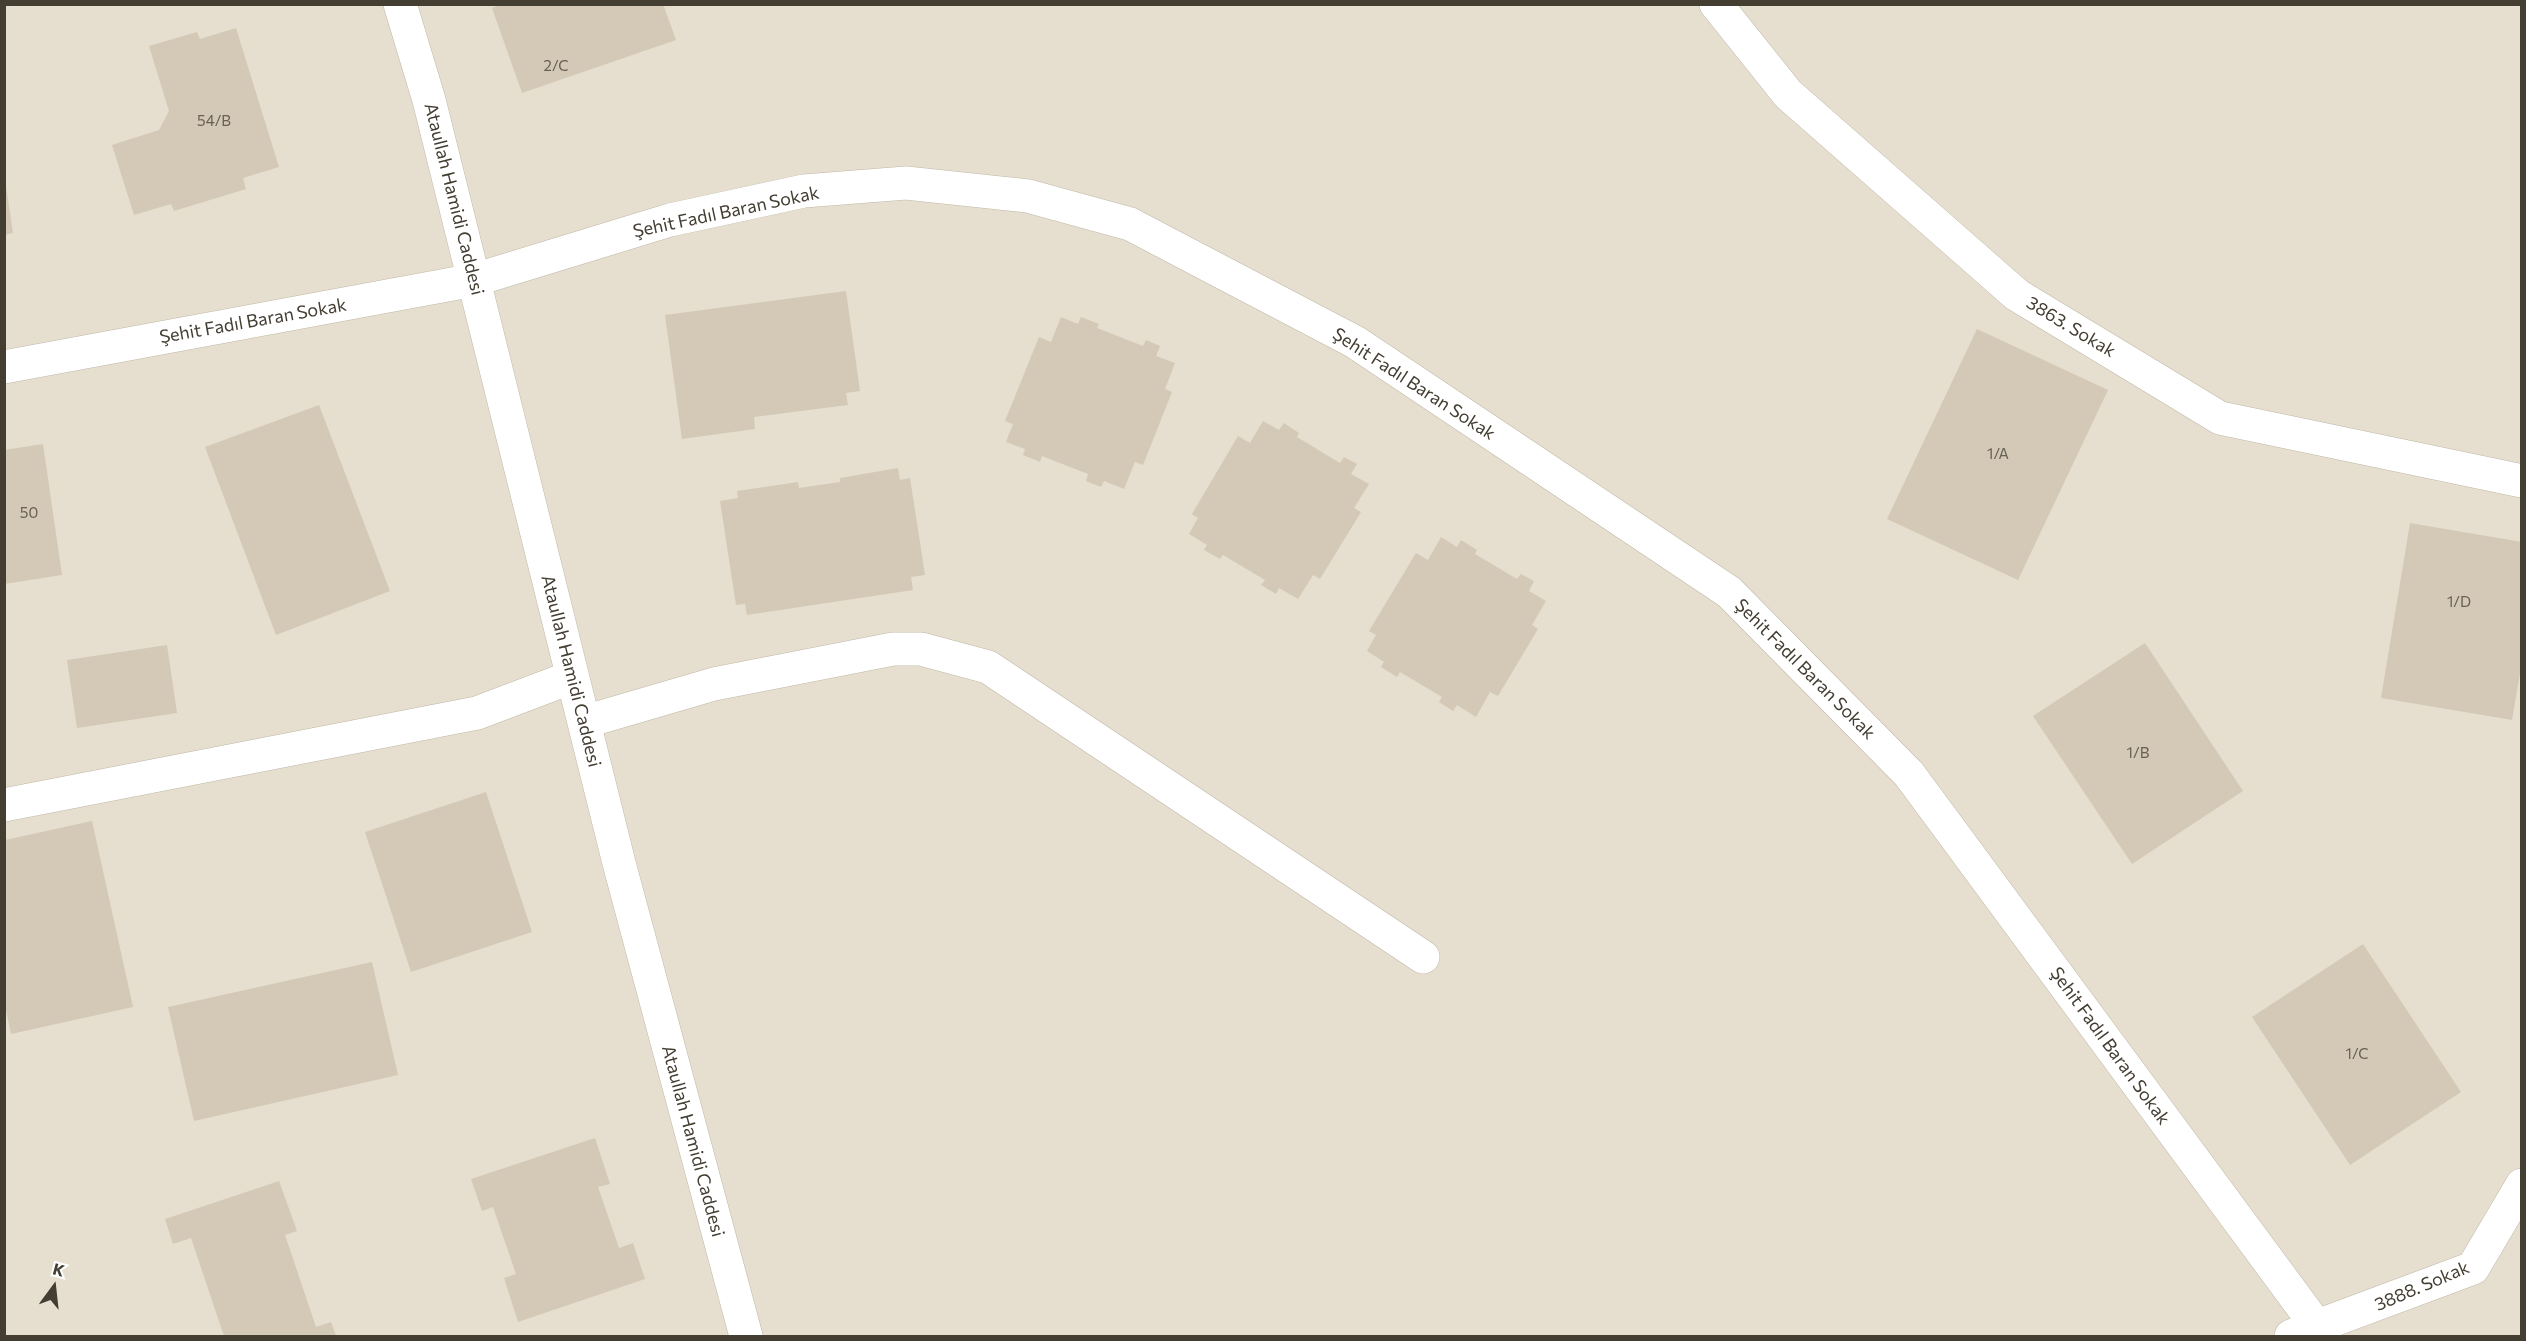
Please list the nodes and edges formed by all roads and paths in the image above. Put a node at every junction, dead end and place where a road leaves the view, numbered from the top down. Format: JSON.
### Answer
{"nodes":[{"id":1,"x":399,"y":4,"type":"edge"},
{"id":2,"x":1716,"y":4,"type":"edge"},
{"id":3,"x":474,"y":280,"type":"junction"},
{"id":4,"x":4,"y":367,"type":"edge"},
{"id":5,"x":2522,"y":481,"type":"edge"},
{"id":6,"x":572,"y":677,"type":"junction"},
{"id":7,"x":584,"y":722,"type":"junction"},
{"id":8,"x":4,"y":805,"type":"edge"},
{"id":9,"x":1423,"y":957,"type":"dead end"},
{"id":10,"x":2522,"y":1185,"type":"edge"},
{"id":11,"x":2311,"y":1334,"type":"edge"},
{"id":12,"x":746,"y":1336,"type":"edge"}],
"edges":[{"from":1,"to":3,"type":"street","name":"Ataullah Hamidi Caddesi"},
{"from":2,"to":5,"type":"street","name":"3863. Sokak"},
{"from":3,"to":4,"type":"street","name":"Şehit Fadıl Baran Sokak"},
{"from":3,"to":6,"type":"street","name":"Ataullah Hamidi Caddesi"},
{"from":3,"to":11,"type":"street","name":"Şehit Fadıl Baran Sokak"},
{"from":6,"to":7,"type":"street","name":"Ataullah Hamidi Caddesi"},
{"from":6,"to":8,"type":"street"},
{"from":7,"to":9,"type":"street"},
{"from":7,"to":12,"type":"street","name":"Ataullah Hamidi Caddesi"},
{"from":10,"to":11,"type":"street","name":"3888. Sokak"}]}
